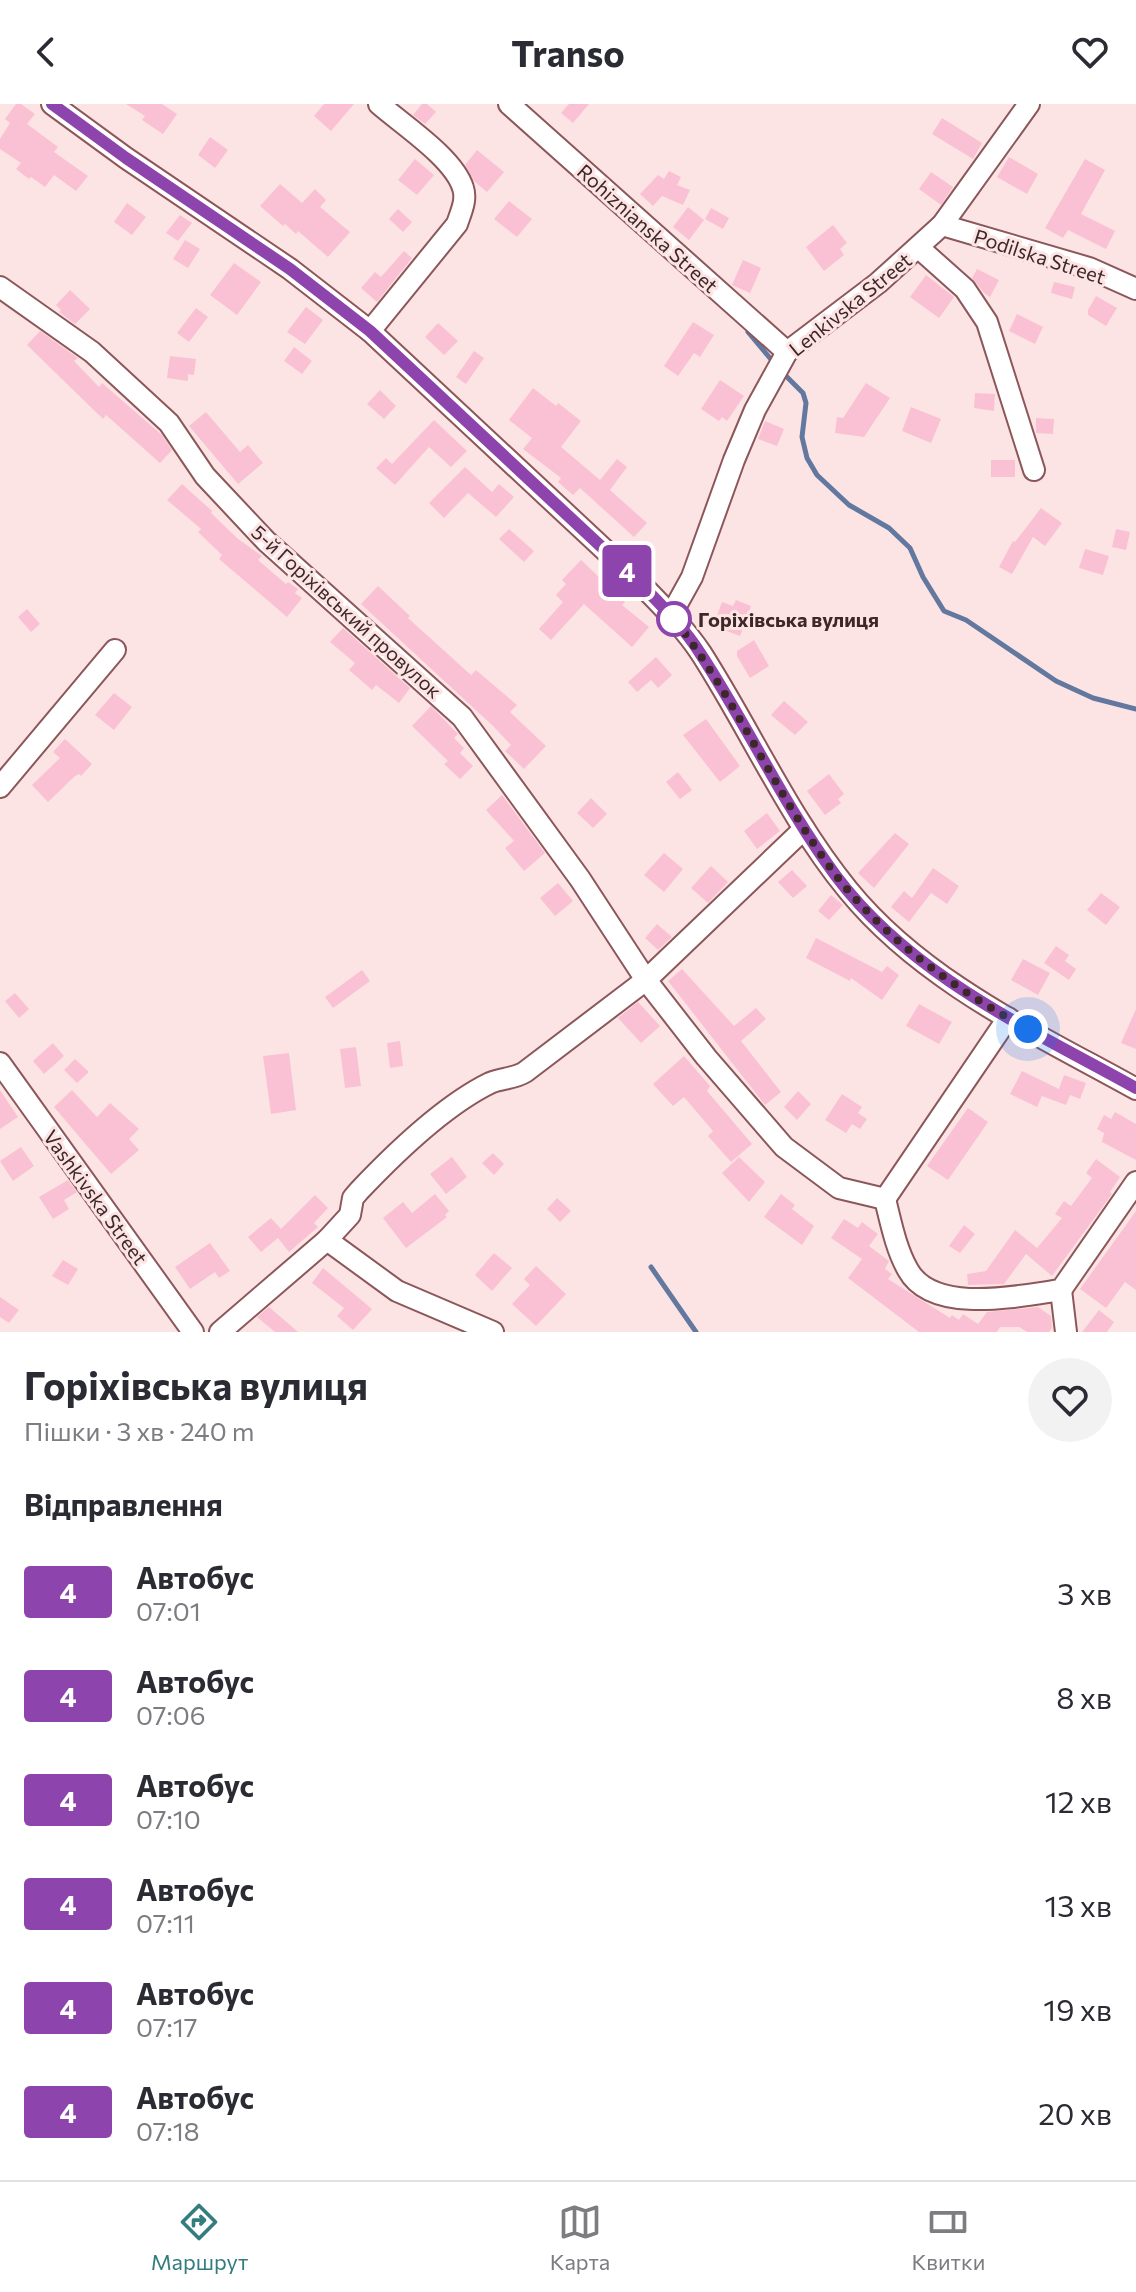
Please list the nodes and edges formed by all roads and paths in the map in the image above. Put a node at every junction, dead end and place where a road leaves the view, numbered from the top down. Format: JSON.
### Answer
{"nodes":[{"id":1,"x":52,"y":104,"type":"edge"},
{"id":2,"x":379,"y":104,"type":"edge"},
{"id":3,"x":509,"y":104,"type":"edge"},
{"id":4,"x":1029,"y":104,"type":"edge"},
{"id":5,"x":942,"y":225,"type":"junction"},
{"id":6,"x":919,"y":248,"type":"junction"},
{"id":7,"x":0,"y":287,"type":"edge"},
{"id":8,"x":1136,"y":289,"type":"edge"},
{"id":9,"x":370,"y":331,"type":"junction"},
{"id":10,"x":787,"y":352,"type":"junction"},
{"id":11,"x":1034,"y":470,"type":"dead end"},
{"id":12,"x":671,"y":615,"type":"junction"},
{"id":13,"x":115,"y":650,"type":"dead end"},
{"id":14,"x":0,"y":787,"type":"edge"},
{"id":15,"x":804,"y":829,"type":"junction"},
{"id":16,"x":646,"y":980,"type":"junction"},
{"id":17,"x":1008,"y":1018,"type":"junction"},
{"id":18,"x":0,"y":1063,"type":"edge"},
{"id":19,"x":1136,"y":1089,"type":"edge"},
{"id":20,"x":1136,"y":1182,"type":"edge"},
{"id":21,"x":885,"y":1199,"type":"junction"},
{"id":22,"x":327,"y":1240,"type":"junction"},
{"id":23,"x":1061,"y":1290,"type":"junction"},
{"id":24,"x":193,"y":1332,"type":"edge"},
{"id":25,"x":220,"y":1332,"type":"edge"},
{"id":26,"x":493,"y":1332,"type":"edge"},
{"id":27,"x":1066,"y":1332,"type":"edge"}],
"edges":[{"from":1,"to":9,"type":"street"},
{"from":2,"to":9,"type":"street"},
{"from":3,"to":10,"type":"street","name":"Rohiznianska Street"},
{"from":4,"to":5,"type":"street","name":"Lenkivska Street"},
{"from":5,"to":6,"type":"street","name":"Lenkivska Street"},
{"from":5,"to":8,"type":"street","name":"Podilska Street"},
{"from":6,"to":10,"type":"street","name":"Lenkivska Street"},
{"from":6,"to":11,"type":"street"},
{"from":7,"to":16,"type":"street","name":"5-й Горіхівський провулок"},
{"from":9,"to":12,"type":"street"},
{"from":10,"to":12,"type":"street","name":"Lenkivska Street"},
{"from":12,"to":15,"type":"street"},
{"from":13,"to":14,"type":"street"},
{"from":15,"to":16,"type":"street"},
{"from":15,"to":17,"type":"street"},
{"from":16,"to":21,"type":"street","name":"5-й Горіхівський провулок"},
{"from":16,"to":22,"type":"street"},
{"from":17,"to":19,"type":"street"},
{"from":17,"to":21,"type":"street"},
{"from":18,"to":24,"type":"street","name":"Vashkivska Street"},
{"from":20,"to":23,"type":"street"},
{"from":21,"to":23,"type":"street"},
{"from":22,"to":25,"type":"street"},
{"from":22,"to":26,"type":"street"},
{"from":23,"to":27,"type":"street"}]}
